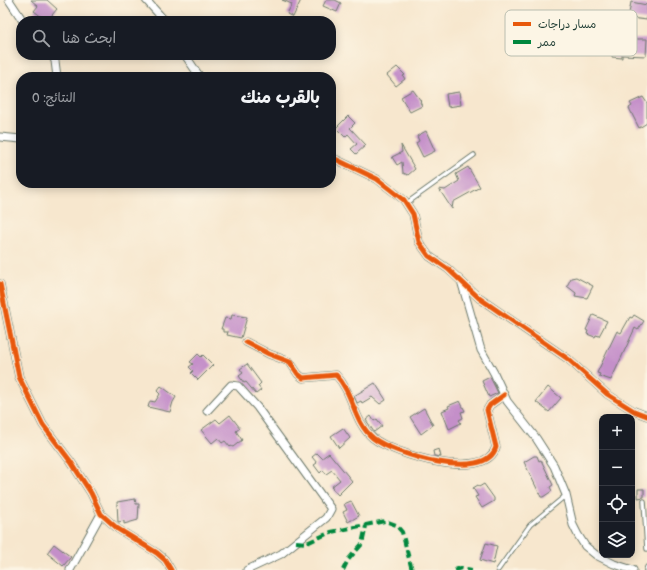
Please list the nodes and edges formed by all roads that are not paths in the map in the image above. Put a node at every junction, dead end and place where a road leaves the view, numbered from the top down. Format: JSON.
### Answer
{"nodes":[{"id":1,"x":9,"y":0,"type":"edge"},
{"id":2,"x":146,"y":0,"type":"edge"},
{"id":3,"x":20,"y":16,"type":"edge"},
{"id":4,"x":160,"y":16,"type":"edge"},
{"id":5,"x":54,"y":60,"type":"edge"},
{"id":6,"x":189,"y":60,"type":"edge"},
{"id":7,"x":56,"y":72,"type":"edge"},
{"id":8,"x":197,"y":72,"type":"edge"},
{"id":9,"x":0,"y":137,"type":"edge"},
{"id":10,"x":16,"y":139,"type":"edge"},
{"id":11,"x":474,"y":155,"type":"dead end"},
{"id":12,"x":336,"y":159,"type":"edge"},
{"id":13,"x":407,"y":203,"type":"junction"},
{"id":14,"x":0,"y":284,"type":"edge"},
{"id":15,"x":462,"y":284,"type":"junction"},
{"id":16,"x":246,"y":342,"type":"dead end"},
{"id":17,"x":504,"y":395,"type":"junction"},
{"id":18,"x":207,"y":412,"type":"dead end"},
{"id":19,"x":647,"y":416,"type":"edge"},
{"id":20,"x":566,"y":495,"type":"junction"},
{"id":21,"x":644,"y":501,"type":"dead end"},
{"id":22,"x":101,"y":514,"type":"junction"},
{"id":23,"x":647,"y":549,"type":"edge"},
{"id":24,"x":647,"y":567,"type":"edge"},
{"id":25,"x":70,"y":570,"type":"edge"},
{"id":26,"x":171,"y":570,"type":"edge"},
{"id":27,"x":247,"y":570,"type":"edge"},
{"id":28,"x":498,"y":570,"type":"edge"},
{"id":29,"x":633,"y":570,"type":"edge"},
{"id":30,"x":646,"y":570,"type":"edge"}],
"edges":[{"from":1,"to":3,"type":"street"},
{"from":2,"to":4,"type":"street"},
{"from":5,"to":7,"type":"street"},
{"from":6,"to":8,"type":"street"},
{"from":9,"to":10,"type":"street"},
{"from":11,"to":13,"type":"lane"},
{"from":12,"to":13,"type":"street"},
{"from":13,"to":15,"type":"street"},
{"from":14,"to":22,"type":"street"},
{"from":15,"to":17,"type":"street"},
{"from":15,"to":19,"type":"street"},
{"from":16,"to":17,"type":"street"},
{"from":17,"to":20,"type":"street"},
{"from":18,"to":27,"type":"street"},
{"from":20,"to":28,"type":"lane"},
{"from":20,"to":29,"type":"street"},
{"from":21,"to":23,"type":"lane"},
{"from":22,"to":25,"type":"street"},
{"from":22,"to":26,"type":"street"},
{"from":24,"to":30,"type":"lane"}]}
